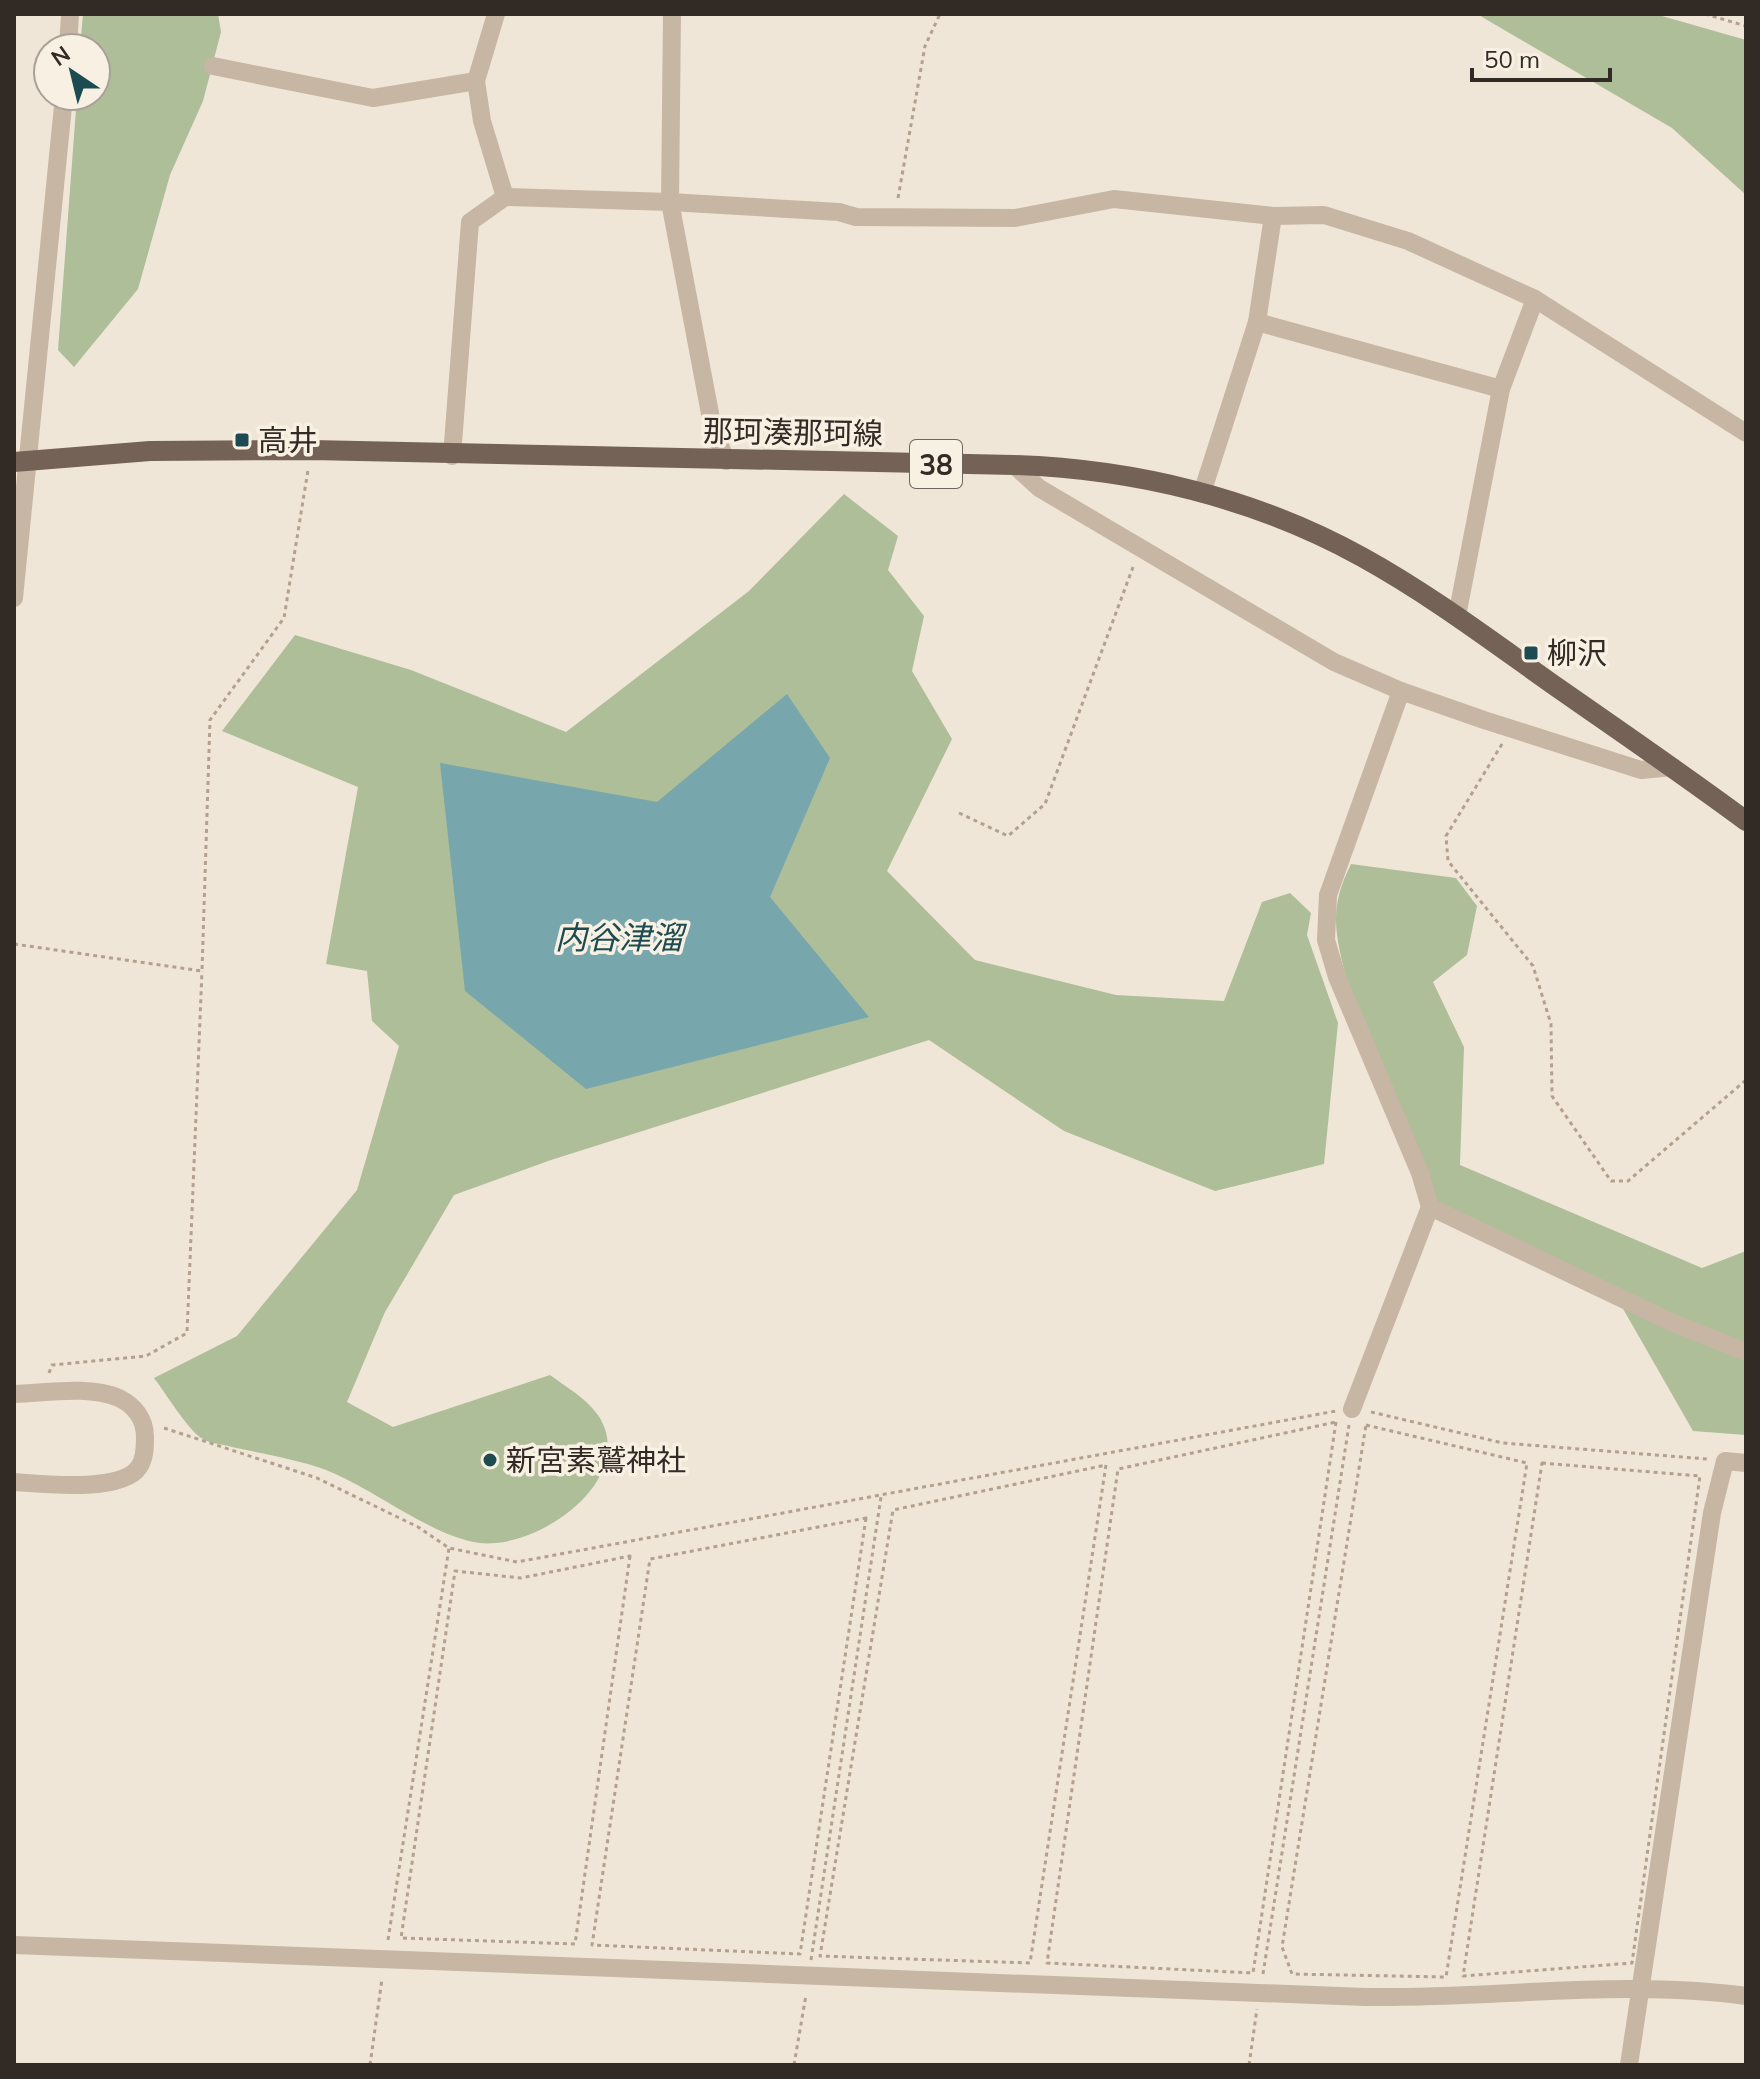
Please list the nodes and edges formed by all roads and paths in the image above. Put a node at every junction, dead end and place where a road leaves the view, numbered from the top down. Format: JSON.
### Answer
{"nodes":[{"id":1,"x":496,"y":14,"type":"edge"},
{"id":2,"x":672,"y":14,"type":"edge"},
{"id":3,"x":940,"y":14,"type":"edge"},
{"id":4,"x":1705,"y":14,"type":"edge"},
{"id":5,"x":1746,"y":26,"type":"edge"},
{"id":6,"x":213,"y":66,"type":"dead end"},
{"id":7,"x":476,"y":81,"type":"junction"},
{"id":8,"x":62,"y":112,"type":"edge"},
{"id":9,"x":505,"y":197,"type":"junction"},
{"id":10,"x":670,"y":202,"type":"junction"},
{"id":11,"x":1273,"y":216,"type":"junction"},
{"id":12,"x":894,"y":217,"type":"junction"},
{"id":13,"x":1535,"y":299,"type":"junction"},
{"id":14,"x":1257,"y":322,"type":"junction"},
{"id":15,"x":1501,"y":389,"type":"junction"},
{"id":16,"x":1746,"y":433,"type":"edge"},
{"id":17,"x":312,"y":450,"type":"junction"},
{"id":18,"x":452,"y":456,"type":"junction"},
{"id":19,"x":726,"y":461,"type":"junction"},
{"id":20,"x":19,"y":465,"type":"edge"},
{"id":21,"x":1014,"y":465,"type":"junction"},
{"id":22,"x":1202,"y":493,"type":"junction"},
{"id":23,"x":1140,"y":548,"type":"junction"},
{"id":24,"x":14,"y":598,"type":"edge"},
{"id":25,"x":1457,"y":616,"type":"junction"},
{"id":26,"x":1401,"y":691,"type":"junction"},
{"id":27,"x":1513,"y":728,"type":"junction"},
{"id":28,"x":1673,"y":767,"type":"junction"},
{"id":29,"x":959,"y":813,"type":"dead end"},
{"id":30,"x":1746,"y":821,"type":"edge"},
{"id":31,"x":14,"y":944,"type":"edge"},
{"id":32,"x":202,"y":971,"type":"junction"},
{"id":33,"x":1746,"y":1080,"type":"edge"},
{"id":34,"x":1430,"y":1207,"type":"junction"},
{"id":35,"x":1746,"y":1352,"type":"edge"},
{"id":36,"x":14,"y":1394,"type":"edge"},
{"id":37,"x":43,"y":1394,"type":"junction"},
{"id":38,"x":1352,"y":1409,"type":"junction"},
{"id":39,"x":145,"y":1424,"type":"junction"},
{"id":40,"x":1725,"y":1461,"type":"junction"},
{"id":41,"x":1746,"y":1463,"type":"edge"},
{"id":42,"x":14,"y":1482,"type":"edge"},
{"id":43,"x":881,"y":1497,"type":"junction"},
{"id":44,"x":449,"y":1548,"type":"junction"},
{"id":45,"x":401,"y":1938,"type":"joint"},
{"id":46,"x":14,"y":1945,"type":"edge"},
{"id":47,"x":592,"y":1945,"type":"joint"},
{"id":48,"x":820,"y":1956,"type":"joint"},
{"id":49,"x":385,"y":1959,"type":"junction"},
{"id":50,"x":1047,"y":1963,"type":"joint"},
{"id":51,"x":1292,"y":1974,"type":"joint"},
{"id":52,"x":809,"y":1975,"type":"junction"},
{"id":53,"x":1463,"y":1976,"type":"joint"},
{"id":54,"x":1641,"y":1988,"type":"junction"},
{"id":55,"x":1260,"y":1993,"type":"junction"},
{"id":56,"x":1746,"y":1996,"type":"edge"},
{"id":57,"x":370,"y":2065,"type":"edge"},
{"id":58,"x":794,"y":2065,"type":"edge"},
{"id":59,"x":1249,"y":2065,"type":"edge"},
{"id":60,"x":1629,"y":2065,"type":"edge"}],
"edges":[{"from":1,"to":7,"type":"street"},
{"from":2,"to":10,"type":"street"},
{"from":3,"to":12,"type":"path"},
{"from":4,"to":5,"type":"path"},
{"from":6,"to":7,"type":"street"},
{"from":7,"to":9,"type":"street"},
{"from":8,"to":20,"type":"street"},
{"from":9,"to":10,"type":"street"},
{"from":9,"to":18,"type":"street"},
{"from":10,"to":12,"type":"street"},
{"from":10,"to":19,"type":"street"},
{"from":11,"to":12,"type":"street"},
{"from":11,"to":13,"type":"street"},
{"from":11,"to":14,"type":"street"},
{"from":13,"to":15,"type":"street"},
{"from":13,"to":16,"type":"street"},
{"from":14,"to":15,"type":"street"},
{"from":14,"to":22,"type":"street"},
{"from":15,"to":25,"type":"street"},
{"from":17,"to":18,"type":"main road","name":"那珂湊那珂線","number":"38"},
{"from":17,"to":20,"type":"main road","name":"那珂湊那珂線","number":"38"},
{"from":17,"to":32,"type":"path"},
{"from":18,"to":19,"type":"main road","name":"那珂湊那珂線","number":"38"},
{"from":19,"to":21,"type":"main road","name":"那珂湊那珂線","number":"38"},
{"from":20,"to":24,"type":"street"},
{"from":21,"to":22,"type":"main road","name":"那珂湊那珂線","number":"38"},
{"from":21,"to":23,"type":"street"},
{"from":22,"to":25,"type":"main road","name":"那珂湊那珂線","number":"38"},
{"from":23,"to":26,"type":"street"},
{"from":23,"to":29,"type":"path"},
{"from":25,"to":28,"type":"main road","name":"那珂湊那珂線","number":"38"},
{"from":26,"to":27,"type":"street"},
{"from":26,"to":34,"type":"street"},
{"from":27,"to":28,"type":"street"},
{"from":27,"to":33,"type":"path"},
{"from":28,"to":30,"type":"main road","name":"那珂湊那珂線","number":"38"},
{"from":31,"to":32,"type":"path"},
{"from":32,"to":37,"type":"path"},
{"from":34,"to":35,"type":"street"},
{"from":34,"to":38,"type":"street"},
{"from":36,"to":37,"type":"street"},
{"from":37,"to":39,"type":"street"},
{"from":38,"to":40,"type":"path"},
{"from":38,"to":43,"type":"path"},
{"from":38,"to":55,"type":"path"},
{"from":39,"to":42,"type":"street"},
{"from":39,"to":44,"type":"path"},
{"from":40,"to":41,"type":"street"},
{"from":40,"to":54,"type":"street"},
{"from":43,"to":44,"type":"path"},
{"from":43,"to":52,"type":"path"},
{"from":44,"to":49,"type":"path"},
{"from":45,"to":45,"type":"path"},
{"from":46,"to":49,"type":"street"},
{"from":47,"to":47,"type":"path"},
{"from":48,"to":48,"type":"path"},
{"from":49,"to":52,"type":"street"},
{"from":49,"to":57,"type":"path"},
{"from":50,"to":50,"type":"path"},
{"from":51,"to":51,"type":"path"},
{"from":52,"to":55,"type":"street"},
{"from":52,"to":58,"type":"path"},
{"from":53,"to":53,"type":"path"},
{"from":54,"to":55,"type":"street"},
{"from":54,"to":56,"type":"street"},
{"from":54,"to":60,"type":"street"},
{"from":55,"to":59,"type":"path"}]}
